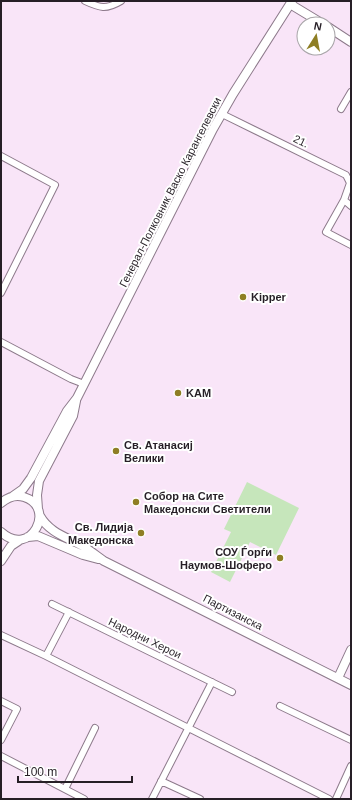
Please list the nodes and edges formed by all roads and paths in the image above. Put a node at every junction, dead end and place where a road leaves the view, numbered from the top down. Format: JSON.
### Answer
{"nodes":[{"id":1,"x":85,"y":1,"type":"edge"},
{"id":2,"x":121,"y":1,"type":"edge"},
{"id":3,"x":288,"y":2,"type":"edge"},
{"id":4,"x":310,"y":16,"type":"edge"},
{"id":5,"x":336,"y":32,"type":"edge"},
{"id":6,"x":351,"y":42,"type":"edge"},
{"id":7,"x":351,"y":92,"type":"edge"},
{"id":8,"x":341,"y":109,"type":"dead end"},
{"id":9,"x":222,"y":114,"type":"junction"},
{"id":10,"x":1,"y":156,"type":"edge"},
{"id":11,"x":349,"y":174,"type":"edge"},
{"id":12,"x":344,"y":200,"type":"junction"},
{"id":13,"x":351,"y":206,"type":"edge"},
{"id":14,"x":351,"y":245,"type":"edge"},
{"id":15,"x":1,"y":293,"type":"edge"},
{"id":16,"x":1,"y":342,"type":"edge"},
{"id":17,"x":84,"y":384,"type":"junction"},
{"id":18,"x":77,"y":398,"type":"junction"},
{"id":19,"x":5,"y":499,"type":"edge"},
{"id":20,"x":39,"y":512,"type":"junction"},
{"id":21,"x":1,"y":532,"type":"edge"},
{"id":22,"x":25,"y":539,"type":"junction"},
{"id":23,"x":1,"y":561,"type":"edge"},
{"id":24,"x":104,"y":561,"type":"junction"},
{"id":25,"x":52,"y":604,"type":"dead end"},
{"id":26,"x":69,"y":612,"type":"junction"},
{"id":27,"x":1,"y":635,"type":"edge"},
{"id":28,"x":351,"y":650,"type":"edge"},
{"id":29,"x":46,"y":656,"type":"junction"},
{"id":30,"x":338,"y":678,"type":"junction"},
{"id":31,"x":212,"y":682,"type":"junction"},
{"id":32,"x":351,"y":685,"type":"edge"},
{"id":33,"x":232,"y":692,"type":"dead end"},
{"id":34,"x":1,"y":701,"type":"edge"},
{"id":35,"x":280,"y":706,"type":"dead end"},
{"id":36,"x":95,"y":728,"type":"dead end"},
{"id":37,"x":188,"y":728,"type":"junction"},
{"id":38,"x":1,"y":740,"type":"edge"},
{"id":39,"x":351,"y":740,"type":"edge"},
{"id":40,"x":1,"y":756,"type":"edge"},
{"id":41,"x":351,"y":766,"type":"edge"},
{"id":42,"x":161,"y":781,"type":"junction"},
{"id":43,"x":65,"y":789,"type":"junction"},
{"id":44,"x":84,"y":799,"type":"edge"},
{"id":45,"x":152,"y":799,"type":"edge"},
{"id":46,"x":200,"y":799,"type":"edge"},
{"id":47,"x":329,"y":799,"type":"edge"},
{"id":48,"x":336,"y":799,"type":"edge"}],
"edges":[{"from":1,"to":2,"type":"street"},
{"from":3,"to":4,"type":"street"},
{"from":3,"to":9,"type":"street","name":"Генерал-Полковник Васко Карангелевски"},
{"from":5,"to":6,"type":"street"},
{"from":7,"to":8,"type":"street"},
{"from":9,"to":11,"type":"street","name":"21."},
{"from":9,"to":17,"type":"street","name":"Генерал-Полковник Васко Карангелевски"},
{"from":10,"to":15,"type":"street"},
{"from":11,"to":12,"type":"street","name":"21."},
{"from":12,"to":13,"type":"street"},
{"from":12,"to":14,"type":"street","name":"21."},
{"from":16,"to":17,"type":"street"},
{"from":17,"to":18,"type":"street","name":"Генерал-Полковник Васко Карангелевски"},
{"from":18,"to":19,"type":"street","name":"Генерал-Полковник Васко Карангелевски"},
{"from":18,"to":20,"type":"street","name":"Генерал-Полковник Васко Карангелевски"},
{"from":19,"to":20,"type":"street","name":"Генерал-Полковник Васко Карангелевски"},
{"from":20,"to":22,"type":"street","name":"Генерал-Полковник Васко Карангелевски"},
{"from":20,"to":24,"type":"street","name":"Партизанска"},
{"from":21,"to":22,"type":"street"},
{"from":22,"to":23,"type":"street","name":"Генерал-Полковник Васко Карангелевски"},
{"from":22,"to":24,"type":"street","name":"Партизанска"},
{"from":24,"to":30,"type":"street","name":"Партизанска"},
{"from":25,"to":26,"type":"street","name":"Народни Херои"},
{"from":26,"to":29,"type":"street"},
{"from":26,"to":31,"type":"street","name":"Народни Херои"},
{"from":27,"to":29,"type":"street"},
{"from":28,"to":30,"type":"street"},
{"from":29,"to":37,"type":"street"},
{"from":30,"to":32,"type":"street","name":"Партизанска"},
{"from":31,"to":33,"type":"street","name":"Народни Херои"},
{"from":31,"to":37,"type":"street"},
{"from":34,"to":38,"type":"street"},
{"from":35,"to":39,"type":"street"},
{"from":36,"to":43,"type":"street"},
{"from":37,"to":42,"type":"street"},
{"from":37,"to":47,"type":"street"},
{"from":40,"to":43,"type":"street"},
{"from":41,"to":48,"type":"street"},
{"from":42,"to":45,"type":"street"},
{"from":42,"to":46,"type":"street"},
{"from":43,"to":44,"type":"street"}]}
